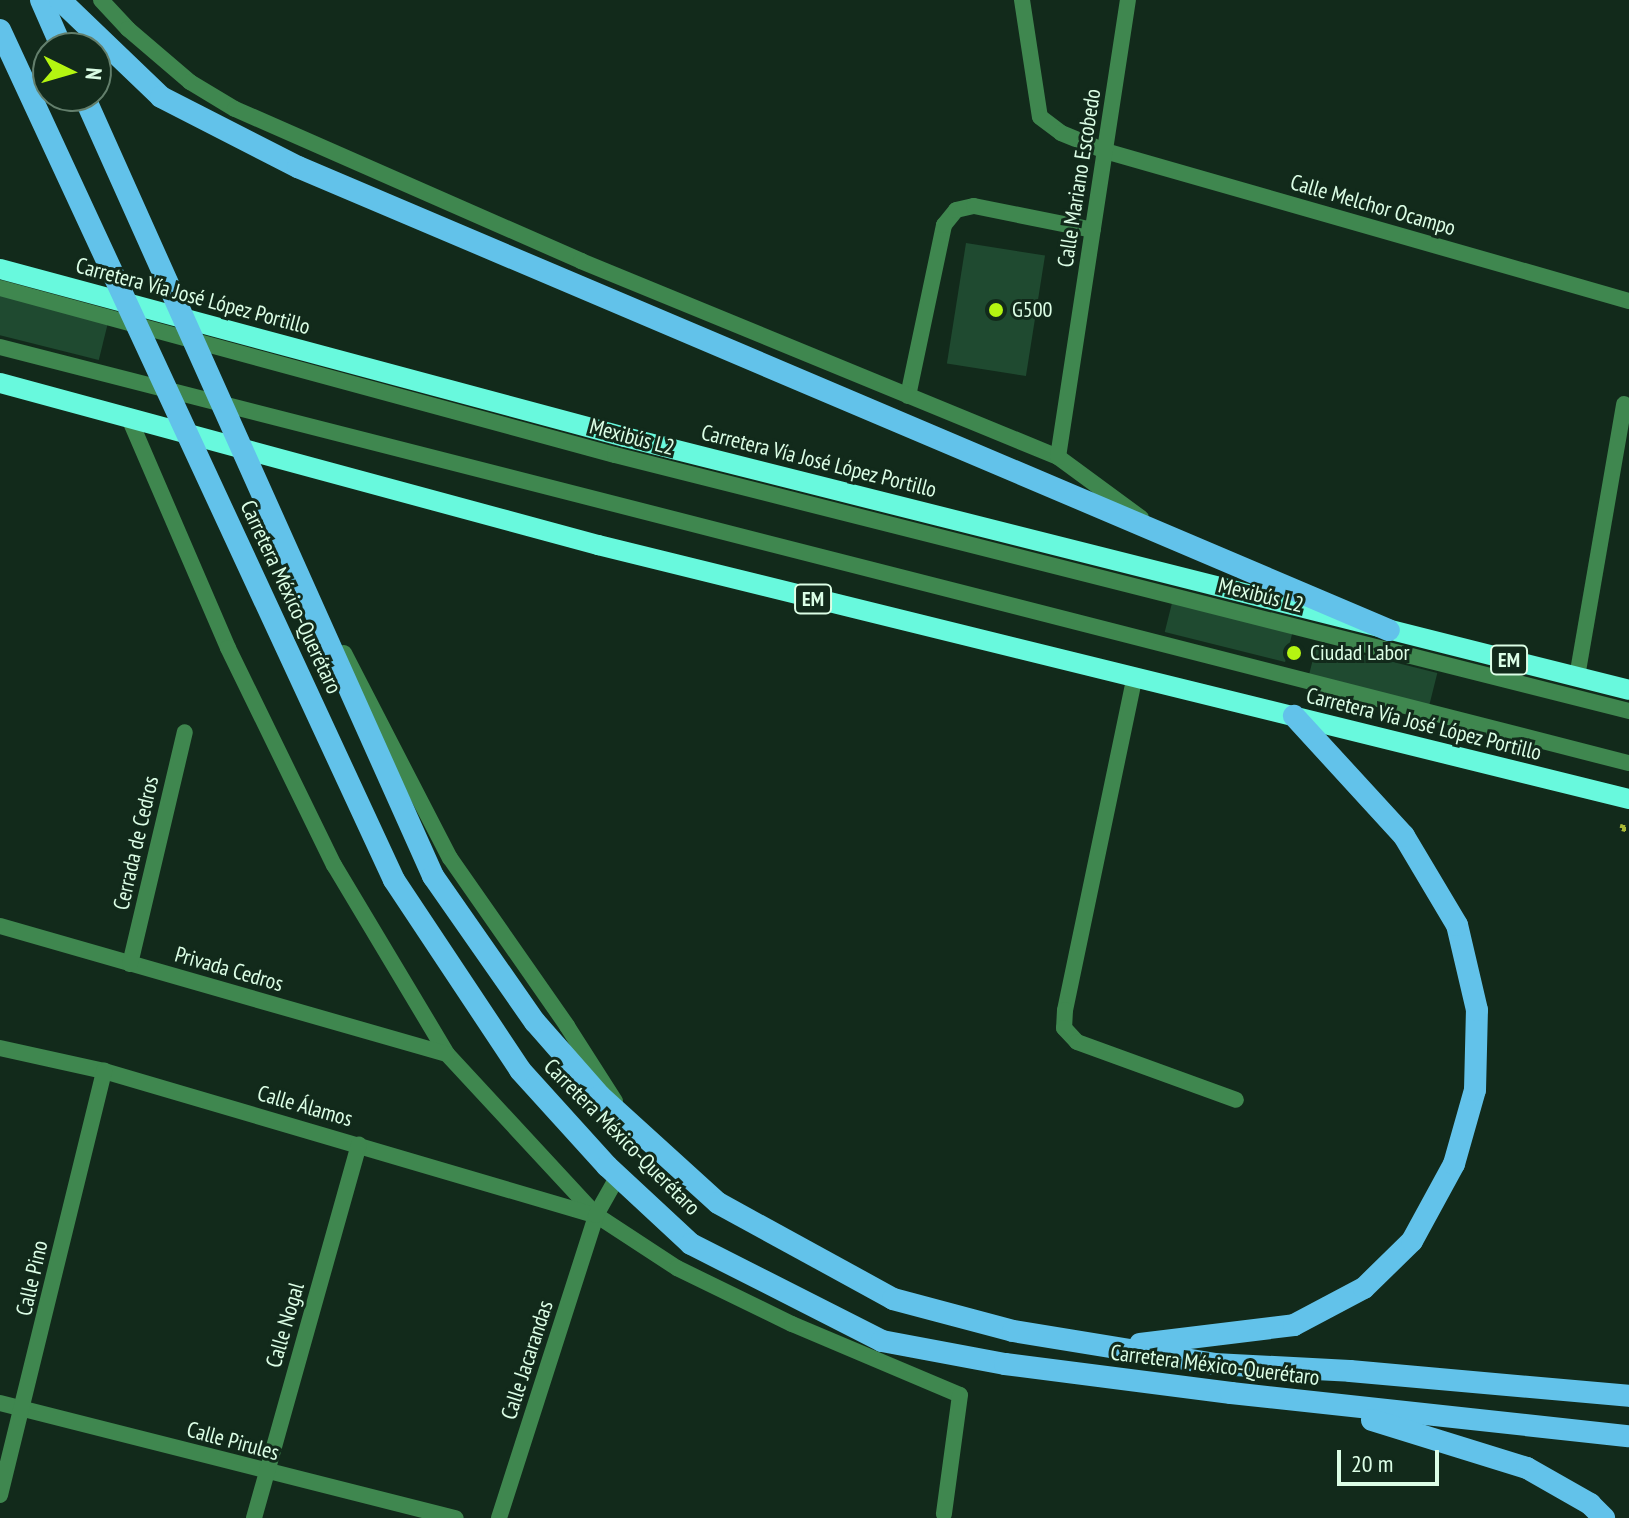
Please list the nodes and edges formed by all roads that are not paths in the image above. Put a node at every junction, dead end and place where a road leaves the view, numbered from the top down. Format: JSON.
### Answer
{"nodes":[{"id":1,"x":41,"y":0,"type":"edge"},
{"id":2,"x":60,"y":0,"type":"edge"},
{"id":3,"x":101,"y":0,"type":"edge"},
{"id":4,"x":1022,"y":0,"type":"edge"},
{"id":5,"x":1128,"y":0,"type":"edge"},
{"id":6,"x":0,"y":30,"type":"edge"},
{"id":7,"x":55,"y":32,"type":"edge"},
{"id":8,"x":91,"y":112,"type":"edge"},
{"id":9,"x":1105,"y":151,"type":"junction"},
{"id":10,"x":1093,"y":230,"type":"junction"},
{"id":11,"x":0,"y":269,"type":"edge"},
{"id":12,"x":0,"y":288,"type":"edge"},
{"id":13,"x":1629,"y":301,"type":"edge"},
{"id":14,"x":0,"y":347,"type":"edge"},
{"id":15,"x":0,"y":383,"type":"edge"},
{"id":16,"x":908,"y":396,"type":"junction"},
{"id":17,"x":1624,"y":404,"type":"dead end"},
{"id":18,"x":129,"y":418,"type":"junction"},
{"id":19,"x":259,"y":453,"type":"junction"},
{"id":20,"x":1058,"y":457,"type":"junction"},
{"id":21,"x":1158,"y":531,"type":"junction"},
{"id":22,"x":1389,"y":630,"type":"junction"},
{"id":23,"x":1577,"y":677,"type":"junction"},
{"id":24,"x":1134,"y":680,"type":"junction"},
{"id":25,"x":1629,"y":690,"type":"edge"},
{"id":26,"x":1629,"y":711,"type":"edge"},
{"id":27,"x":1294,"y":716,"type":"junction"},
{"id":28,"x":185,"y":732,"type":"dead end"},
{"id":29,"x":1629,"y":763,"type":"edge"},
{"id":30,"x":1629,"y":799,"type":"edge"},
{"id":31,"x":0,"y":926,"type":"edge"},
{"id":32,"x":130,"y":964,"type":"junction"},
{"id":33,"x":0,"y":1048,"type":"edge"},
{"id":34,"x":447,"y":1054,"type":"junction"},
{"id":35,"x":104,"y":1071,"type":"junction"},
{"id":36,"x":1236,"y":1100,"type":"dead end"},
{"id":37,"x":629,"y":1122,"type":"junction"},
{"id":38,"x":359,"y":1144,"type":"junction"},
{"id":39,"x":618,"y":1176,"type":"junction"},
{"id":40,"x":596,"y":1215,"type":"junction"},
{"id":41,"x":1116,"y":1346,"type":"junction"},
{"id":42,"x":1629,"y":1396,"type":"edge"},
{"id":43,"x":0,"y":1403,"type":"edge"},
{"id":44,"x":1325,"y":1405,"type":"junction"},
{"id":45,"x":23,"y":1408,"type":"junction"},
{"id":46,"x":1629,"y":1436,"type":"edge"},
{"id":47,"x":266,"y":1473,"type":"junction"},
{"id":48,"x":0,"y":1495,"type":"edge"},
{"id":49,"x":944,"y":1514,"type":"dead end"},
{"id":50,"x":254,"y":1518,"type":"edge"},
{"id":51,"x":456,"y":1518,"type":"edge"},
{"id":52,"x":499,"y":1518,"type":"edge"},
{"id":53,"x":1604,"y":1518,"type":"edge"}],
"edges":[{"from":1,"to":7,"type":"highway"},
{"from":2,"to":21,"type":"highway"},
{"from":3,"to":16,"type":"street"},
{"from":4,"to":9,"type":"street","name":"Calle Melchor Ocampo"},
{"from":5,"to":9,"type":"street","name":"Calle Mariano Escobedo"},
{"from":6,"to":39,"type":"highway","name":"Carretera México-Querétaro","bridge":true},
{"from":8,"to":37,"type":"highway","name":"Carretera México-Querétaro","bridge":true},
{"from":9,"to":10,"type":"street","name":"Calle Mariano Escobedo"},
{"from":9,"to":13,"type":"street","name":"Calle Melchor Ocampo"},
{"from":10,"to":16,"type":"street"},
{"from":10,"to":20,"type":"street","name":"Calle Mariano Escobedo"},
{"from":11,"to":22,"type":"main road","name":"Carretera Vía José López Portillo","number":"EM"},
{"from":12,"to":26,"type":"street","name":"Mexibús L2"},
{"from":14,"to":29,"type":"street"},
{"from":15,"to":18,"type":"main road","name":"Carretera Vía José López Portillo","number":"EM"},
{"from":16,"to":20,"type":"street"},
{"from":17,"to":23,"type":"street"},
{"from":18,"to":19,"type":"main road","name":"Carretera Vía José López Portillo","number":"EM"},
{"from":18,"to":34,"type":"street"},
{"from":19,"to":24,"type":"main road","name":"Carretera Vía José López Portillo","number":"EM"},
{"from":19,"to":37,"type":"street"},
{"from":20,"to":21,"type":"street"},
{"from":21,"to":22,"type":"highway"},
{"from":22,"to":23,"type":"main road","name":"Carretera Vía José López Portillo","number":"EM"},
{"from":23,"to":25,"type":"main road","name":"Carretera Vía José López Portillo","number":"EM"},
{"from":24,"to":27,"type":"main road","name":"Carretera Vía José López Portillo","number":"EM"},
{"from":24,"to":36,"type":"street"},
{"from":27,"to":30,"type":"main road","name":"Carretera Vía José López Portillo","number":"EM"},
{"from":27,"to":41,"type":"highway"},
{"from":28,"to":32,"type":"street","name":"Cerrada de Cedros"},
{"from":31,"to":32,"type":"street","name":"Privada Cedros"},
{"from":32,"to":34,"type":"street","name":"Privada Cedros"},
{"from":33,"to":35,"type":"street","name":"Calle Álamos"},
{"from":34,"to":40,"type":"street"},
{"from":35,"to":38,"type":"street","name":"Calle Álamos"},
{"from":35,"to":45,"type":"street","name":"Calle Pino"},
{"from":37,"to":41,"type":"highway","name":"Carretera México-Querétaro"},
{"from":38,"to":40,"type":"street","name":"Calle Álamos"},
{"from":38,"to":47,"type":"street","name":"Calle Nogal"},
{"from":39,"to":40,"type":"street","name":"Calle Jacarandas"},
{"from":39,"to":44,"type":"highway","name":"Carretera México-Querétaro"},
{"from":40,"to":49,"type":"street"},
{"from":40,"to":52,"type":"street","name":"Calle Jacarandas"},
{"from":41,"to":42,"type":"highway"},
{"from":43,"to":45,"type":"street","name":"Calle Pirules"},
{"from":44,"to":46,"type":"highway","name":"Carretera México-Querétaro"},
{"from":44,"to":53,"type":"highway"},
{"from":45,"to":47,"type":"street","name":"Calle Pirules"},
{"from":45,"to":48,"type":"street","name":"Calle Pino"},
{"from":47,"to":50,"type":"street","name":"Calle Nogal"},
{"from":47,"to":51,"type":"street","name":"Calle Pirules"}]}
